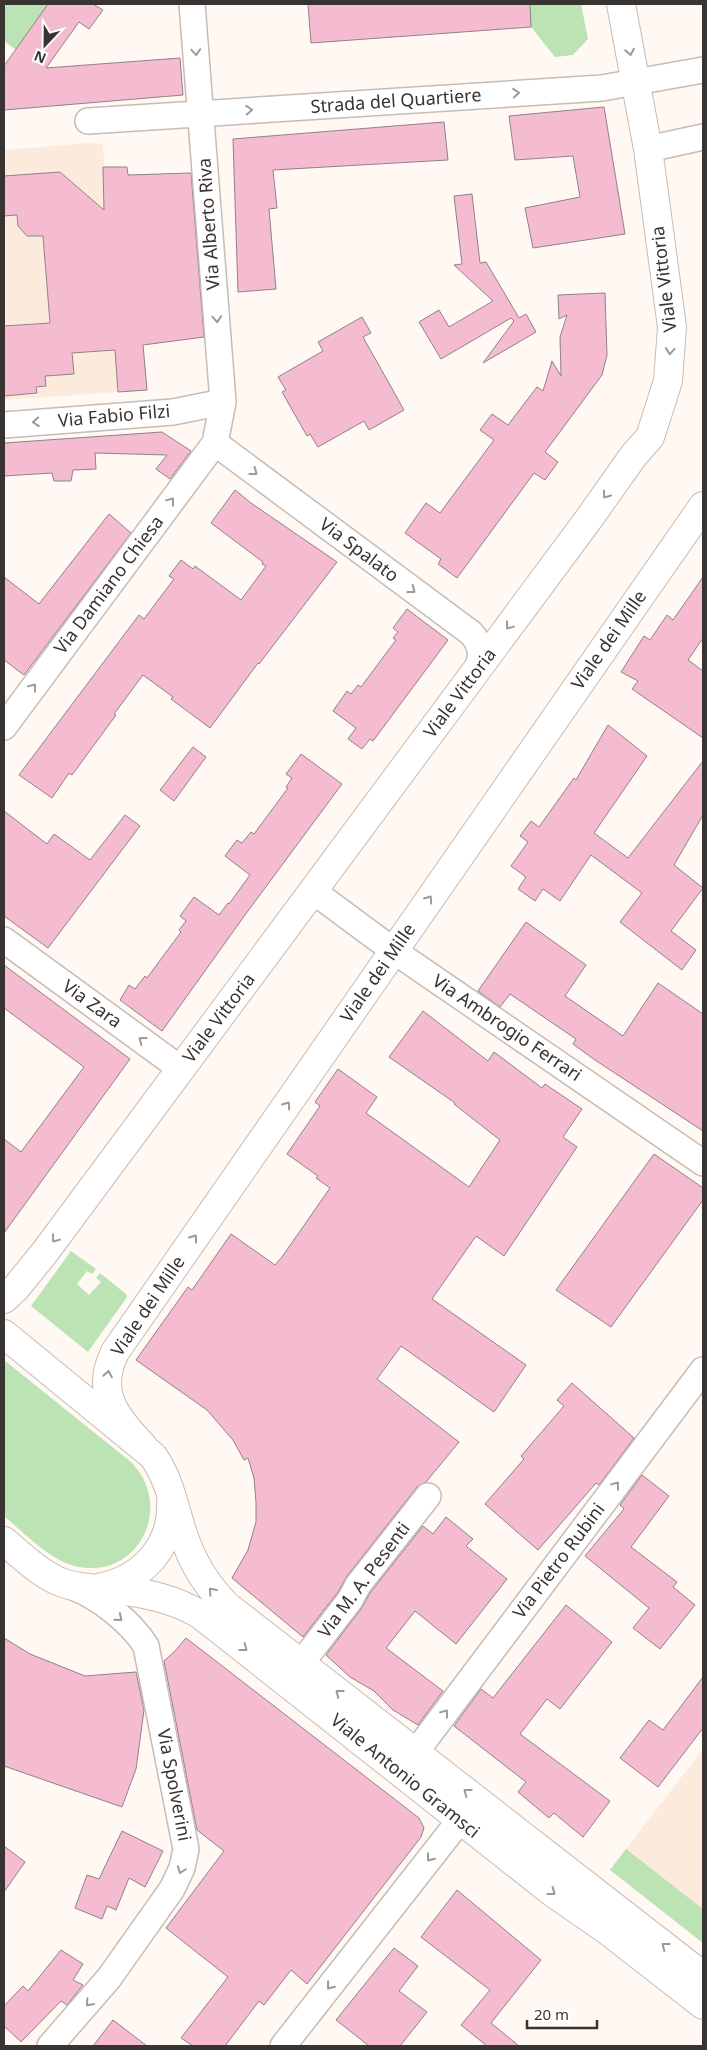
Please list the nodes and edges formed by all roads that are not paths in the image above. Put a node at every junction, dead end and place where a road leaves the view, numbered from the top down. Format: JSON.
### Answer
{"nodes":[{"id":1,"x":192,"y":4,"type":"edge"},
{"id":2,"x":621,"y":4,"type":"edge"},
{"id":3,"x":703,"y":70,"type":"edge"},
{"id":4,"x":635,"y":82,"type":"junction"},
{"id":5,"x":201,"y":114,"type":"junction"},
{"id":6,"x":88,"y":122,"type":"dead end"},
{"id":7,"x":703,"y":137,"type":"edge"},
{"id":8,"x":648,"y":149,"type":"junction"},
{"id":9,"x":223,"y":402,"type":"junction"},
{"id":10,"x":4,"y":424,"type":"edge"},
{"id":11,"x":214,"y":443,"type":"junction"},
{"id":12,"x":703,"y":506,"type":"edge"},
{"id":13,"x":476,"y":670,"type":"junction"},
{"id":14,"x":4,"y":727,"type":"edge"},
{"id":15,"x":313,"y":891,"type":"junction"},
{"id":16,"x":4,"y":940,"type":"edge"},
{"id":17,"x":394,"y":951,"type":"junction"},
{"id":18,"x":180,"y":1069,"type":"junction"},
{"id":19,"x":703,"y":1163,"type":"edge"},
{"id":20,"x":4,"y":1299,"type":"edge"},
{"id":21,"x":4,"y":1334,"type":"edge"},
{"id":22,"x":700,"y":1380,"type":"edge"},
{"id":23,"x":143,"y":1446,"type":"junction"},
{"id":24,"x":167,"y":1480,"type":"junction"},
{"id":25,"x":428,"y":1496,"type":"dead end"},
{"id":26,"x":4,"y":1541,"type":"edge"},
{"id":27,"x":76,"y":1586,"type":"junction"},
{"id":28,"x":294,"y":1673,"type":"junction"},
{"id":29,"x":408,"y":1762,"type":"junction"},
{"id":30,"x":460,"y":1820,"type":"junction"},
{"id":31,"x":570,"y":1872,"type":"junction"},
{"id":32,"x":703,"y":1976,"type":"edge"},
{"id":33,"x":703,"y":2005,"type":"edge"},
{"id":34,"x":50,"y":2046,"type":"edge"},
{"id":35,"x":282,"y":2046,"type":"edge"}],
"edges":[{"from":1,"to":5,"type":"street","name":"Via Alberto Riva","one_way":true},
{"from":2,"to":4,"type":"main road","name":"Viale Vittoria","one_way":true},
{"from":3,"to":4,"type":"street","name":"Strada del Quartiere"},
{"from":5,"to":4,"type":"street","name":"Strada del Quartiere","one_way":true},
{"from":4,"to":8,"type":"main road","name":"Viale Vittoria"},
{"from":5,"to":6,"type":"street","name":"Strada del Quartiere"},
{"from":5,"to":9,"type":"street","name":"Via Alberto Riva","one_way":true},
{"from":7,"to":8,"type":"street"},
{"from":8,"to":13,"type":"main road","name":"Viale Vittoria","one_way":true},
{"from":9,"to":10,"type":"street","name":"Via Fabio Filzi","one_way":true},
{"from":9,"to":11,"type":"street","name":"Via Alberto Riva"},
{"from":11,"to":13,"type":"street","name":"Via Spalato","one_way":true},
{"from":14,"to":11,"type":"street","name":"Via Damiano Chiesa","one_way":true},
{"from":17,"to":12,"type":"main road","name":"Viale dei Mille","one_way":true},
{"from":13,"to":15,"type":"main road","name":"Viale Vittoria"},
{"from":15,"to":17,"type":"street","name":"Via Ambrogio Ferrari"},
{"from":15,"to":18,"type":"main road","name":"Viale Vittoria"},
{"from":18,"to":16,"type":"street","name":"Via Zara","one_way":true},
{"from":17,"to":19,"type":"street","name":"Via Ambrogio Ferrari"},
{"from":23,"to":17,"type":"main road","name":"Viale dei Mille","one_way":true},
{"from":18,"to":20,"type":"main road","name":"Viale Vittoria","one_way":true},
{"from":21,"to":23,"type":"main road"},
{"from":29,"to":22,"type":"street","name":"Via Pietro Rubini","one_way":true},
{"from":23,"to":24,"type":"main road"},
{"from":24,"to":27,"type":"main road"},
{"from":28,"to":24,"type":"main road","name":"Viale Antonio Gramsci","one_way":true},
{"from":25,"to":28,"type":"street","name":"Via M. A. Pesenti"},
{"from":26,"to":27,"type":"main road"},
{"from":27,"to":28,"type":"main road","name":"Viale Antonio Gramsci","one_way":true},
{"from":27,"to":34,"type":"street","name":"Via Spolverini","one_way":true},
{"from":28,"to":29,"type":"main road","name":"Viale Antonio Gramsci"},
{"from":29,"to":30,"type":"main road","name":"Viale Antonio Gramsci"},
{"from":31,"to":29,"type":"main road","name":"Viale Antonio Gramsci","one_way":true},
{"from":30,"to":31,"type":"street"},
{"from":30,"to":33,"type":"main road","name":"Viale Antonio Gramsci","one_way":true},
{"from":30,"to":35,"type":"street","one_way":true},
{"from":32,"to":31,"type":"main road","name":"Viale Antonio Gramsci","one_way":true}]}
